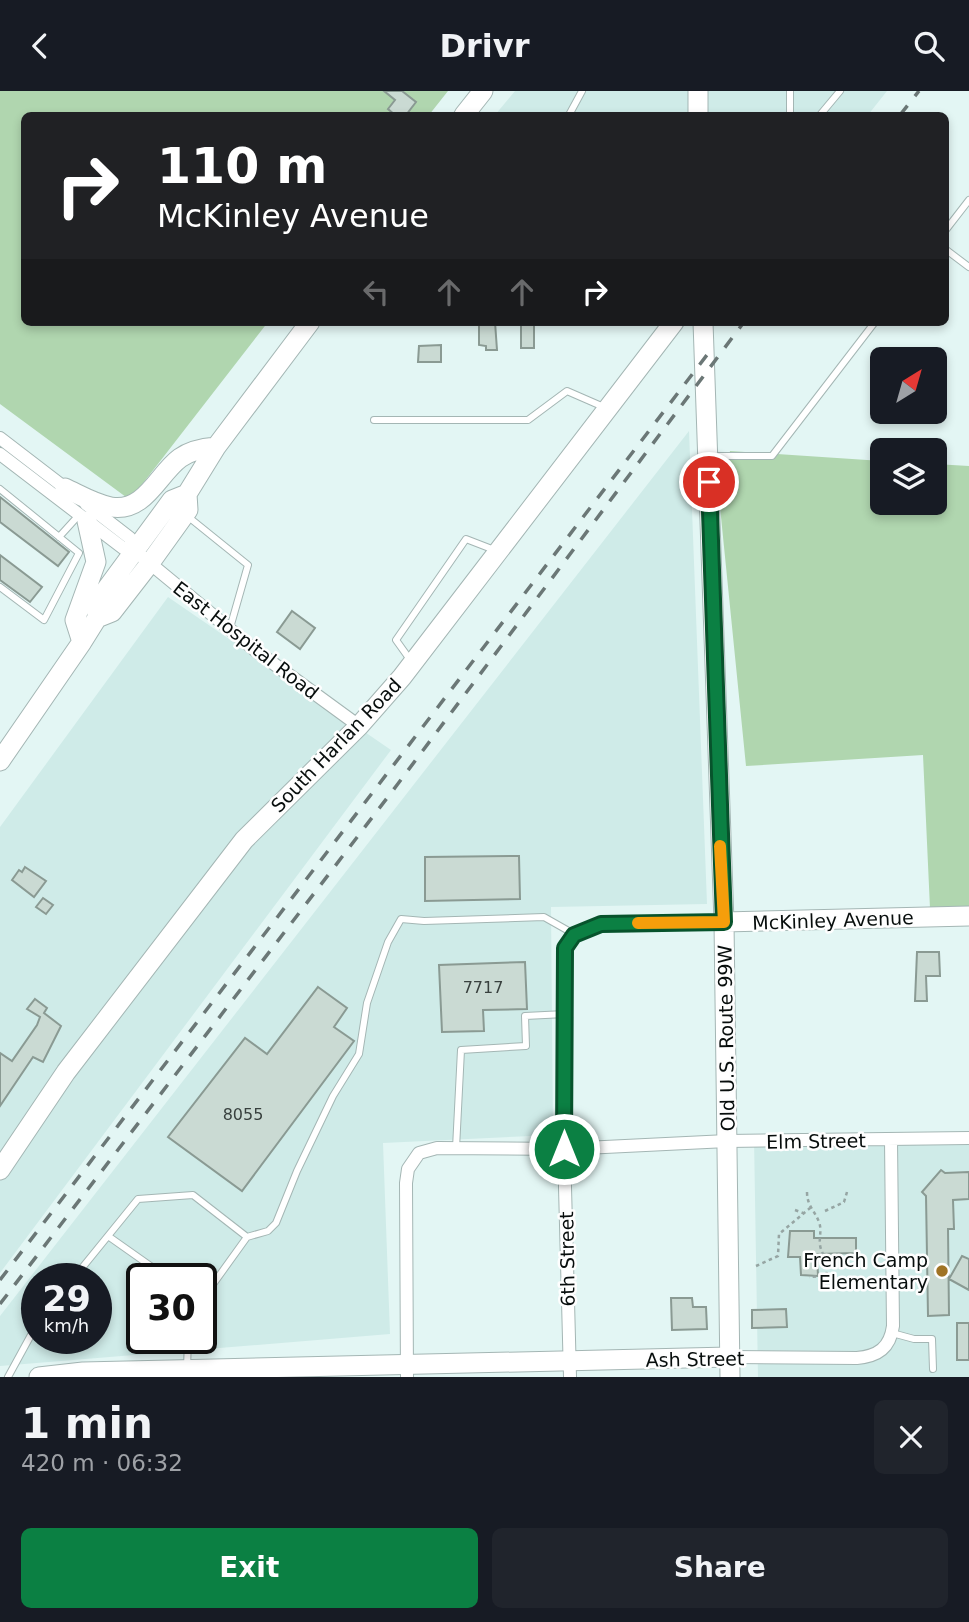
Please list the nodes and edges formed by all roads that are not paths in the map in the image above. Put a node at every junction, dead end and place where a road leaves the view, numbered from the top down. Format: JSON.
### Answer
{"nodes":[{"id":1,"x":483,"y":91,"type":"edge"},
{"id":2,"x":582,"y":91,"type":"edge"},
{"id":3,"x":698,"y":91,"type":"edge"},
{"id":4,"x":790,"y":91,"type":"edge"},
{"id":5,"x":840,"y":91,"type":"edge"},
{"id":6,"x":466,"y":112,"type":"edge"},
{"id":7,"x":571,"y":112,"type":"edge"},
{"id":8,"x":698,"y":112,"type":"edge"},
{"id":9,"x":790,"y":112,"type":"edge"},
{"id":10,"x":822,"y":112,"type":"edge"},
{"id":11,"x":969,"y":200,"type":"edge"},
{"id":12,"x":949,"y":226,"type":"edge"},
{"id":13,"x":949,"y":252,"type":"edge"},
{"id":14,"x":969,"y":267,"type":"edge"},
{"id":15,"x":307,"y":326,"type":"edge"},
{"id":16,"x":671,"y":326,"type":"edge"},
{"id":17,"x":703,"y":326,"type":"edge"},
{"id":18,"x":872,"y":326,"type":"edge"},
{"id":19,"x":608,"y":408,"type":"junction"},
{"id":20,"x":374,"y":419,"type":"dead end"},
{"id":21,"x":0,"y":437,"type":"edge"},
{"id":22,"x":216,"y":447,"type":"junction"},
{"id":23,"x":0,"y":454,"type":"edge"},
{"id":24,"x":709,"y":456,"type":"junction"},
{"id":25,"x":65,"y":488,"type":"junction"},
{"id":26,"x":0,"y":489,"type":"edge"},
{"id":27,"x":187,"y":494,"type":"junction"},
{"id":28,"x":184,"y":514,"type":"junction"},
{"id":29,"x":83,"y":518,"type":"junction"},
{"id":30,"x":59,"y":537,"type":"junction"},
{"id":31,"x":498,"y":551,"type":"junction"},
{"id":32,"x":142,"y":557,"type":"junction"},
{"id":33,"x":0,"y":587,"type":"edge"},
{"id":34,"x":230,"y":629,"type":"junction"},
{"id":35,"x":82,"y":642,"type":"junction"},
{"id":36,"x":413,"y":663,"type":"junction"},
{"id":37,"x":359,"y":726,"type":"junction"},
{"id":38,"x":0,"y":761,"type":"edge"},
{"id":39,"x":969,"y":916,"type":"edge"},
{"id":40,"x":724,"y":922,"type":"junction"},
{"id":41,"x":574,"y":935,"type":"junction"},
{"id":42,"x":565,"y":1014,"type":"junction"},
{"id":43,"x":969,"y":1138,"type":"edge"},
{"id":44,"x":891,"y":1140,"type":"junction"},
{"id":45,"x":727,"y":1141,"type":"junction"},
{"id":46,"x":456,"y":1149,"type":"junction"},
{"id":47,"x":564,"y":1149,"type":"junction"},
{"id":48,"x":0,"y":1170,"type":"edge"},
{"id":49,"x":108,"y":1236,"type":"junction"},
{"id":50,"x":247,"y":1237,"type":"junction"},
{"id":51,"x":86,"y":1263,"type":"edge"},
{"id":52,"x":146,"y":1263,"type":"edge"},
{"id":53,"x":217,"y":1279,"type":"edge"},
{"id":54,"x":892,"y":1333,"type":"junction"},
{"id":55,"x":21,"y":1353,"type":"edge"},
{"id":56,"x":187,"y":1354,"type":"edge"},
{"id":57,"x":730,"y":1366,"type":"edge"},
{"id":58,"x":569,"y":1369,"type":"edge"},
{"id":59,"x":933,"y":1369,"type":"dead end"},
{"id":60,"x":407,"y":1372,"type":"edge"},
{"id":61,"x":186,"y":1375,"type":"edge"},
{"id":62,"x":8,"y":1377,"type":"edge"},
{"id":63,"x":39,"y":1377,"type":"edge"}],
"edges":[{"from":1,"to":6,"type":"main road"},
{"from":2,"to":7,"type":"lane"},
{"from":3,"to":8,"type":"main road"},
{"from":4,"to":9,"type":"lane"},
{"from":5,"to":10,"type":"lane"},
{"from":11,"to":12,"type":"lane"},
{"from":13,"to":14,"type":"lane"},
{"from":15,"to":22,"type":"main road"},
{"from":16,"to":19,"type":"main road","name":"South Harlan Road"},
{"from":17,"to":24,"type":"main road","name":"Old U.S. Route 99W"},
{"from":18,"to":24,"type":"lane"},
{"from":19,"to":20,"type":"lane"},
{"from":19,"to":31,"type":"main road","name":"South Harlan Road"},
{"from":21,"to":25,"type":"street"},
{"from":22,"to":25,"type":"main road"},
{"from":22,"to":27,"type":"main road"},
{"from":23,"to":29,"type":"street"},
{"from":24,"to":40,"type":"main road","name":"Old U.S. Route 99W"},
{"from":25,"to":32,"type":"street"},
{"from":26,"to":30,"type":"lane"},
{"from":27,"to":28,"type":"main road"},
{"from":27,"to":32,"type":"main road"},
{"from":28,"to":32,"type":"main road"},
{"from":28,"to":34,"type":"lane"},
{"from":29,"to":30,"type":"lane"},
{"from":29,"to":32,"type":"street"},
{"from":29,"to":35,"type":"main road"},
{"from":30,"to":33,"type":"lane"},
{"from":31,"to":36,"type":"main road","name":"South Harlan Road"},
{"from":31,"to":36,"type":"lane"},
{"from":32,"to":34,"type":"street","name":"East Hospital Road"},
{"from":32,"to":35,"type":"main road"},
{"from":34,"to":37,"type":"street","name":"East Hospital Road"},
{"from":35,"to":38,"type":"main road"},
{"from":36,"to":37,"type":"main road","name":"South Harlan Road"},
{"from":37,"to":48,"type":"main road","name":"South Harlan Road"},
{"from":39,"to":40,"type":"main road","name":"McKinley Avenue"},
{"from":40,"to":41,"type":"street","name":"McKinley Avenue"},
{"from":40,"to":45,"type":"main road","name":"Old U.S. Route 99W"},
{"from":41,"to":42,"type":"street","name":"6th Street"},
{"from":41,"to":50,"type":"lane"},
{"from":42,"to":46,"type":"lane"},
{"from":42,"to":47,"type":"street","name":"6th Street"},
{"from":43,"to":44,"type":"street","name":"Elm Street"},
{"from":44,"to":45,"type":"street","name":"Elm Street"},
{"from":44,"to":54,"type":"street"},
{"from":45,"to":47,"type":"street","name":"Elm Street"},
{"from":45,"to":57,"type":"main road","name":"Old U.S. Route 99W"},
{"from":46,"to":47,"type":"street","name":"Elm Street"},
{"from":46,"to":60,"type":"street","name":"Elm Street"},
{"from":47,"to":58,"type":"street","name":"6th Street"},
{"from":49,"to":50,"type":"lane"},
{"from":49,"to":51,"type":"lane"},
{"from":49,"to":52,"type":"lane"},
{"from":50,"to":53,"type":"lane"},
{"from":54,"to":57,"type":"street","name":"Ash Street"},
{"from":54,"to":59,"type":"lane"},
{"from":55,"to":62,"type":"lane"},
{"from":56,"to":61,"type":"lane"},
{"from":57,"to":58,"type":"main road","name":"Ash Street"},
{"from":58,"to":60,"type":"main road","name":"Ash Street"},
{"from":60,"to":61,"type":"main road","name":"Ash Street"},
{"from":61,"to":63,"type":"main road","name":"Ash Street"}]}
